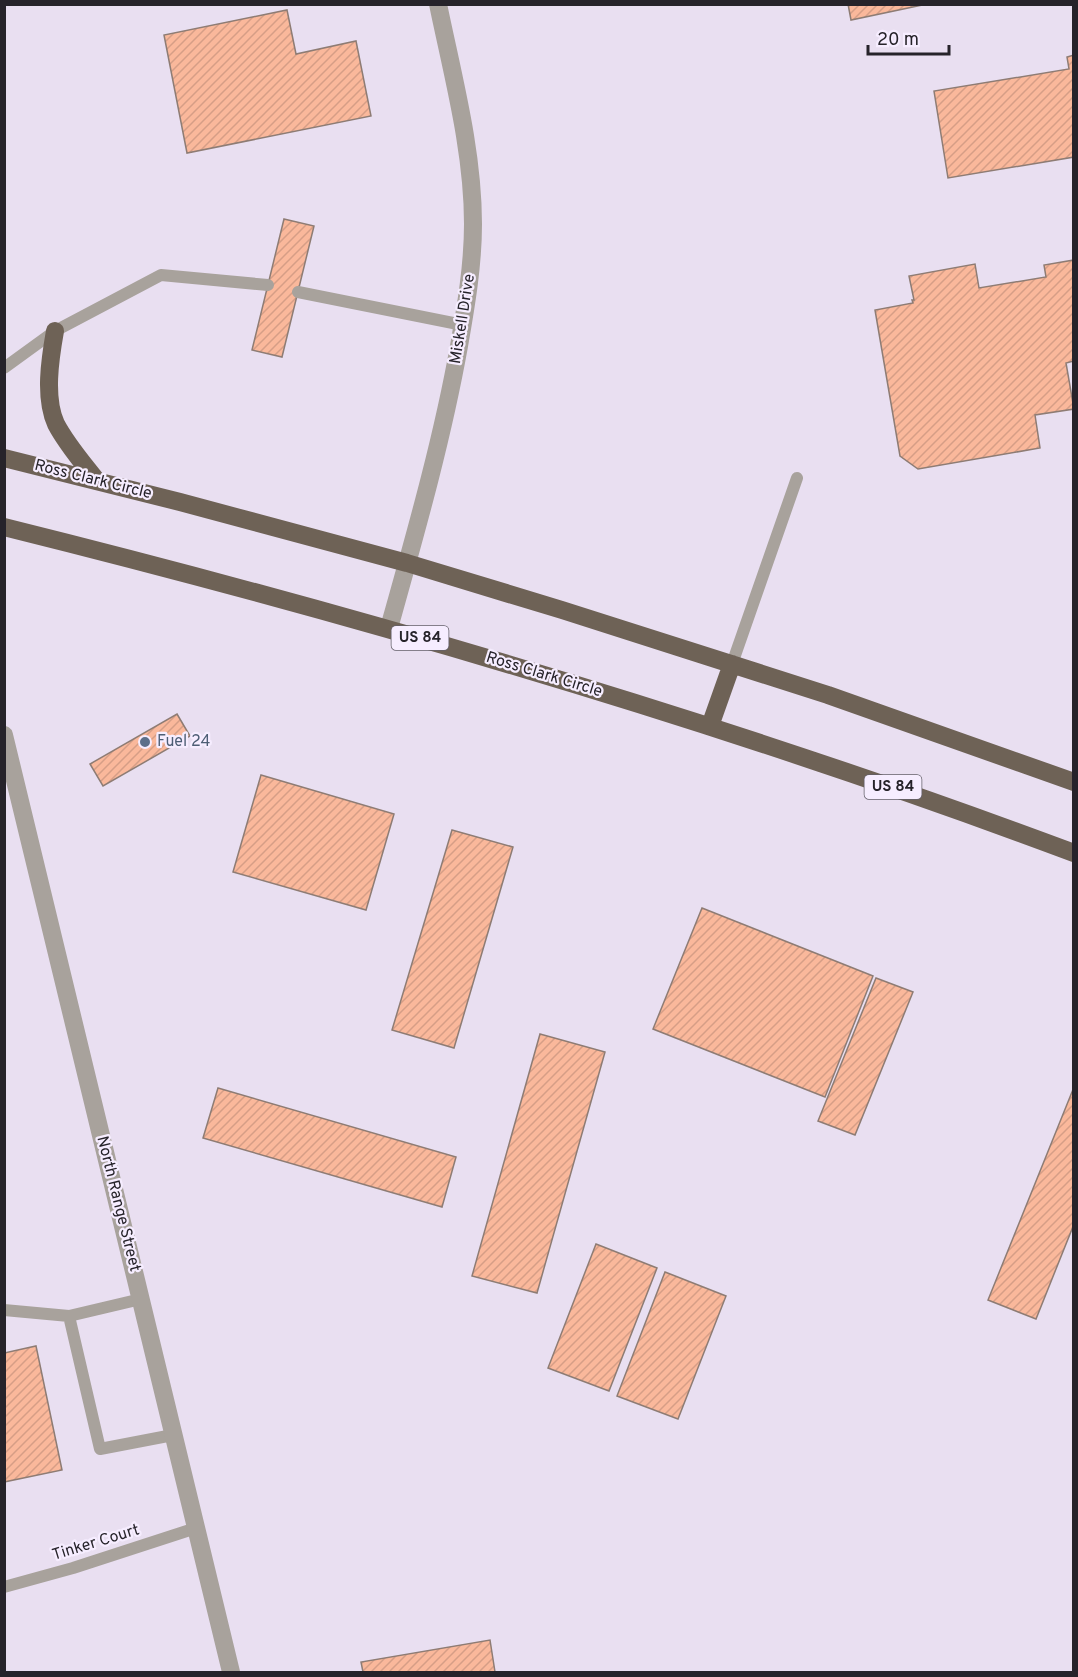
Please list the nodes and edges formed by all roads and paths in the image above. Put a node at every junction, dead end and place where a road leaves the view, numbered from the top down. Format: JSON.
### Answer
{"nodes":[{"id":1,"x":438,"y":4,"type":"edge"},
{"id":2,"x":268,"y":285,"type":"dead end"},
{"id":3,"x":298,"y":292,"type":"dead end"},
{"id":4,"x":463,"y":325,"type":"junction"},
{"id":5,"x":55,"y":332,"type":"junction"},
{"id":6,"x":4,"y":368,"type":"edge"},
{"id":7,"x":4,"y":458,"type":"edge"},
{"id":8,"x":797,"y":478,"type":"dead end"},
{"id":9,"x":98,"y":481,"type":"junction"},
{"id":10,"x":4,"y":527,"type":"edge"},
{"id":11,"x":407,"y":563,"type":"junction"},
{"id":12,"x":389,"y":628,"type":"junction"},
{"id":13,"x":732,"y":664,"type":"junction"},
{"id":14,"x":710,"y":726,"type":"junction"},
{"id":15,"x":4,"y":735,"type":"edge"},
{"id":16,"x":1074,"y":782,"type":"edge"},
{"id":17,"x":1074,"y":853,"type":"edge"},
{"id":18,"x":141,"y":1299,"type":"junction"},
{"id":19,"x":4,"y":1310,"type":"edge"},
{"id":20,"x":69,"y":1316,"type":"junction"},
{"id":21,"x":173,"y":1435,"type":"junction"},
{"id":22,"x":196,"y":1528,"type":"junction"},
{"id":23,"x":4,"y":1587,"type":"edge"},
{"id":24,"x":231,"y":1672,"type":"edge"}],
"edges":[{"from":1,"to":4,"type":"street","name":"Miskell Drive"},
{"from":2,"to":5,"type":"lane"},
{"from":3,"to":4,"type":"lane"},
{"from":4,"to":11,"type":"street","name":"Miskell Drive"},
{"from":5,"to":6,"type":"lane"},
{"from":5,"to":9,"type":"highway"},
{"from":7,"to":9,"type":"highway","name":"Ross Clark Circle"},
{"from":8,"to":13,"type":"lane"},
{"from":9,"to":11,"type":"highway","name":"Ross Clark Circle"},
{"from":10,"to":12,"type":"highway","name":"Ross Clark Circle","number":"US 84"},
{"from":11,"to":12,"type":"street","name":"Miskell Drive"},
{"from":11,"to":13,"type":"highway","name":"Ross Clark Circle"},
{"from":12,"to":14,"type":"highway","name":"Ross Clark Circle","number":"US 84"},
{"from":13,"to":14,"type":"highway"},
{"from":13,"to":16,"type":"highway","name":"Ross Clark Circle"},
{"from":14,"to":17,"type":"highway","name":"Ross Clark Circle","number":"US 84"},
{"from":15,"to":18,"type":"street","name":"North Range Street"},
{"from":18,"to":20,"type":"lane"},
{"from":18,"to":21,"type":"street","name":"North Range Street"},
{"from":19,"to":20,"type":"lane"},
{"from":20,"to":21,"type":"lane"},
{"from":21,"to":22,"type":"street","name":"North Range Street"},
{"from":22,"to":23,"type":"lane","name":"Tinker Court"},
{"from":22,"to":24,"type":"street","name":"North Range Street"}]}
